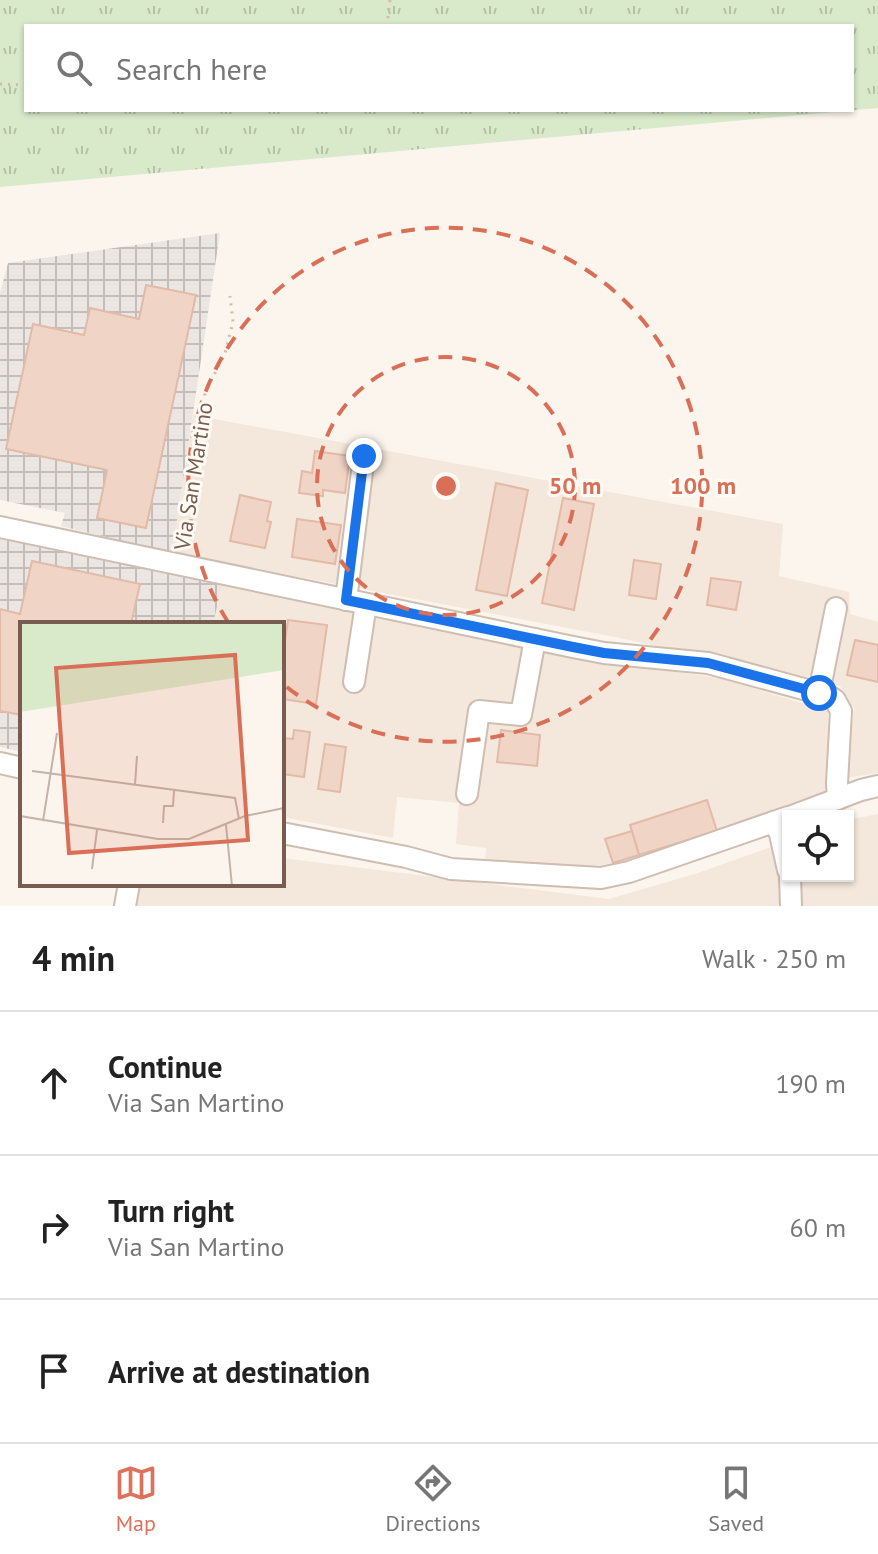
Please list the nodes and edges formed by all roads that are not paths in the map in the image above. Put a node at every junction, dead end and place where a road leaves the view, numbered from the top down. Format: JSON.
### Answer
{"nodes":[{"id":1,"x":364,"y":456,"type":"dead end"},
{"id":2,"x":0,"y":527,"type":"edge"},
{"id":3,"x":356,"y":602,"type":"junction"},
{"id":4,"x":836,"y":608,"type":"dead end"},
{"id":5,"x":535,"y":639,"type":"junction"},
{"id":6,"x":354,"y":682,"type":"dead end"},
{"id":7,"x":819,"y":693,"type":"junction"},
{"id":8,"x":0,"y":763,"type":"edge"},
{"id":9,"x":20,"y":768,"type":"edge"},
{"id":10,"x":878,"y":786,"type":"edge"},
{"id":11,"x":467,"y":794,"type":"dead end"},
{"id":12,"x":838,"y":799,"type":"junction"},
{"id":13,"x":807,"y":810,"type":"edge"},
{"id":14,"x":782,"y":819,"type":"edge"},
{"id":15,"x":284,"y":833,"type":"edge"},
{"id":16,"x":790,"y":882,"type":"edge"},
{"id":17,"x":129,"y":886,"type":"edge"},
{"id":18,"x":125,"y":906,"type":"edge"},
{"id":19,"x":791,"y":906,"type":"edge"}],
"edges":[{"from":1,"to":3,"type":"street"},
{"from":2,"to":3,"type":"street","name":"Via San Martino"},
{"from":3,"to":5,"type":"street","name":"Via San Martino"},
{"from":3,"to":6,"type":"street"},
{"from":4,"to":7,"type":"street"},
{"from":5,"to":7,"type":"street","name":"Via San Martino"},
{"from":5,"to":11,"type":"street"},
{"from":7,"to":12,"type":"street"},
{"from":8,"to":9,"type":"street"},
{"from":10,"to":12,"type":"street"},
{"from":12,"to":13,"type":"street"},
{"from":14,"to":15,"type":"street"},
{"from":16,"to":19,"type":"street"},
{"from":17,"to":18,"type":"street"}]}
